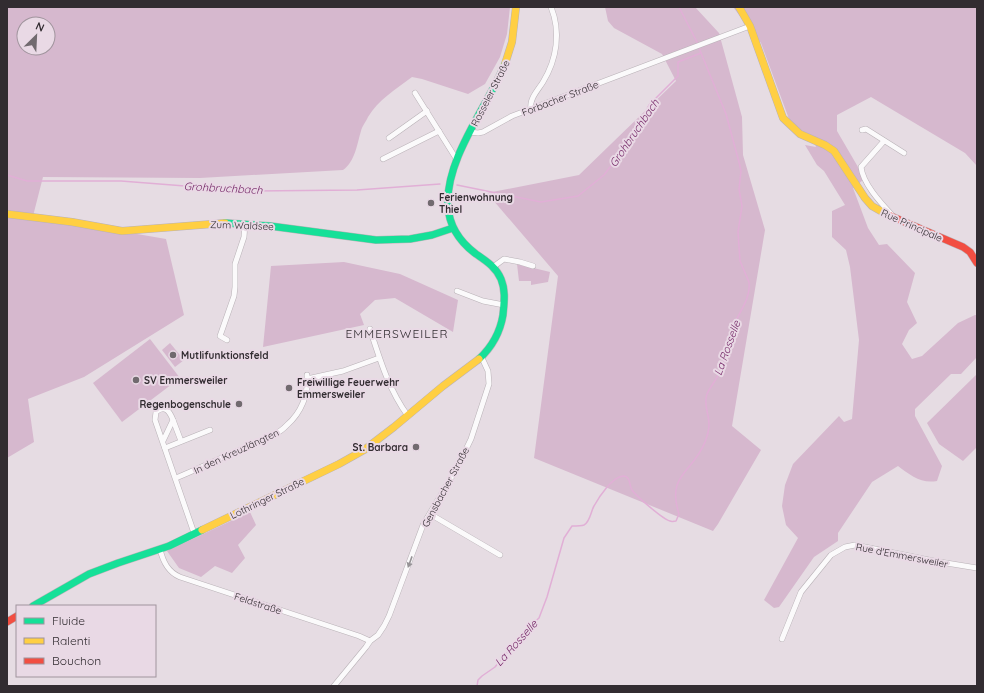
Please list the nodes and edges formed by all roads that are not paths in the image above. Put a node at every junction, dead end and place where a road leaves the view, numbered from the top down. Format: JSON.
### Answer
{"nodes":[{"id":1,"x":516,"y":7,"type":"edge"},
{"id":2,"x":551,"y":7,"type":"edge"},
{"id":3,"x":739,"y":7,"type":"edge"},
{"id":4,"x":750,"y":26,"type":"junction"},
{"id":5,"x":415,"y":93,"type":"dead end"},
{"id":6,"x":531,"y":109,"type":"junction"},
{"id":7,"x":427,"y":111,"type":"junction"},
{"id":8,"x":862,"y":130,"type":"dead end"},
{"id":9,"x":439,"y":131,"type":"junction"},
{"id":10,"x":470,"y":132,"type":"junction"},
{"id":11,"x":389,"y":138,"type":"dead end"},
{"id":12,"x":884,"y":141,"type":"junction"},
{"id":13,"x":904,"y":153,"type":"dead end"},
{"id":14,"x":383,"y":159,"type":"dead end"},
{"id":15,"x":457,"y":160,"type":"junction"},
{"id":16,"x":7,"y":214,"type":"edge"},
{"id":17,"x":894,"y":217,"type":"junction"},
{"id":18,"x":245,"y":224,"type":"junction"},
{"id":19,"x":453,"y":228,"type":"junction"},
{"id":20,"x":977,"y":260,"type":"edge"},
{"id":21,"x":533,"y":266,"type":"dead end"},
{"id":22,"x":493,"y":267,"type":"junction"},
{"id":23,"x":457,"y":291,"type":"dead end"},
{"id":24,"x":504,"y":305,"type":"junction"},
{"id":25,"x":370,"y":329,"type":"dead end"},
{"id":26,"x":227,"y":340,"type":"dead end"},
{"id":27,"x":379,"y":358,"type":"junction"},
{"id":28,"x":482,"y":358,"type":"junction"},
{"id":29,"x":408,"y":416,"type":"junction"},
{"id":30,"x":173,"y":420,"type":"junction"},
{"id":31,"x":210,"y":430,"type":"dead end"},
{"id":32,"x":181,"y":440,"type":"junction"},
{"id":33,"x":163,"y":441,"type":"junction"},
{"id":34,"x":165,"y":448,"type":"junction"},
{"id":35,"x":176,"y":478,"type":"junction"},
{"id":36,"x":430,"y":514,"type":"junction"},
{"id":37,"x":194,"y":533,"type":"junction"},
{"id":38,"x":160,"y":549,"type":"junction"},
{"id":39,"x":500,"y":555,"type":"dead end"},
{"id":40,"x":977,"y":568,"type":"edge"},
{"id":41,"x":35,"y":605,"type":"edge"},
{"id":42,"x":16,"y":617,"type":"edge"},
{"id":43,"x":7,"y":622,"type":"edge"},
{"id":44,"x":782,"y":639,"type":"dead end"},
{"id":45,"x":370,"y":641,"type":"junction"},
{"id":46,"x":334,"y":686,"type":"edge"}],
"edges":[{"from":1,"to":10,"type":"main road","name":"Rosseler Straße"},
{"from":2,"to":6,"type":"street"},
{"from":3,"to":4,"type":"main road","name":"Rue Principale"},
{"from":4,"to":6,"type":"street","name":"Forbacher Straße"},
{"from":4,"to":17,"type":"main road","name":"Rue Principale"},
{"from":5,"to":7,"type":"street"},
{"from":6,"to":10,"type":"street","name":"Forbacher Straße"},
{"from":7,"to":9,"type":"street"},
{"from":7,"to":11,"type":"street"},
{"from":8,"to":12,"type":"street"},
{"from":9,"to":14,"type":"street"},
{"from":9,"to":15,"type":"street"},
{"from":10,"to":15,"type":"main road"},
{"from":12,"to":13,"type":"street"},
{"from":12,"to":17,"type":"street"},
{"from":15,"to":19,"type":"main road"},
{"from":16,"to":18,"type":"main road","name":"Zum Waldsee"},
{"from":17,"to":20,"type":"main road","name":"Rue Principale"},
{"from":18,"to":19,"type":"main road","name":"Zum Waldsee"},
{"from":18,"to":26,"type":"street"},
{"from":19,"to":22,"type":"main road"},
{"from":21,"to":22,"type":"street"},
{"from":22,"to":24,"type":"main road"},
{"from":23,"to":24,"type":"street"},
{"from":24,"to":28,"type":"main road"},
{"from":25,"to":27,"type":"street"},
{"from":27,"to":29,"type":"street"},
{"from":27,"to":35,"type":"street","name":"In den Kreuzlängten"},
{"from":28,"to":29,"type":"main road","name":"Lothringer Straße"},
{"from":28,"to":36,"type":"street","name":"Gensbacher Straße"},
{"from":29,"to":37,"type":"main road","name":"Lothringer Straße"},
{"from":30,"to":32,"type":"street"},
{"from":30,"to":33,"type":"street"},
{"from":30,"to":33,"type":"street"},
{"from":31,"to":32,"type":"street"},
{"from":32,"to":34,"type":"street"},
{"from":33,"to":34,"type":"street"},
{"from":34,"to":35,"type":"street"},
{"from":35,"to":37,"type":"street"},
{"from":36,"to":39,"type":"street"},
{"from":36,"to":45,"type":"street","name":"Gensbacher Straße","one_way":true},
{"from":37,"to":38,"type":"main road","name":"Lothringer Straße"},
{"from":38,"to":41,"type":"main road","name":"Lothringer Straße"},
{"from":38,"to":45,"type":"street","name":"Feldstraße"},
{"from":40,"to":44,"type":"street","name":"Rue d'Emmersweiler"},
{"from":42,"to":43,"type":"main road"},
{"from":45,"to":46,"type":"street","name":"Gensbacher Straße"}]}
